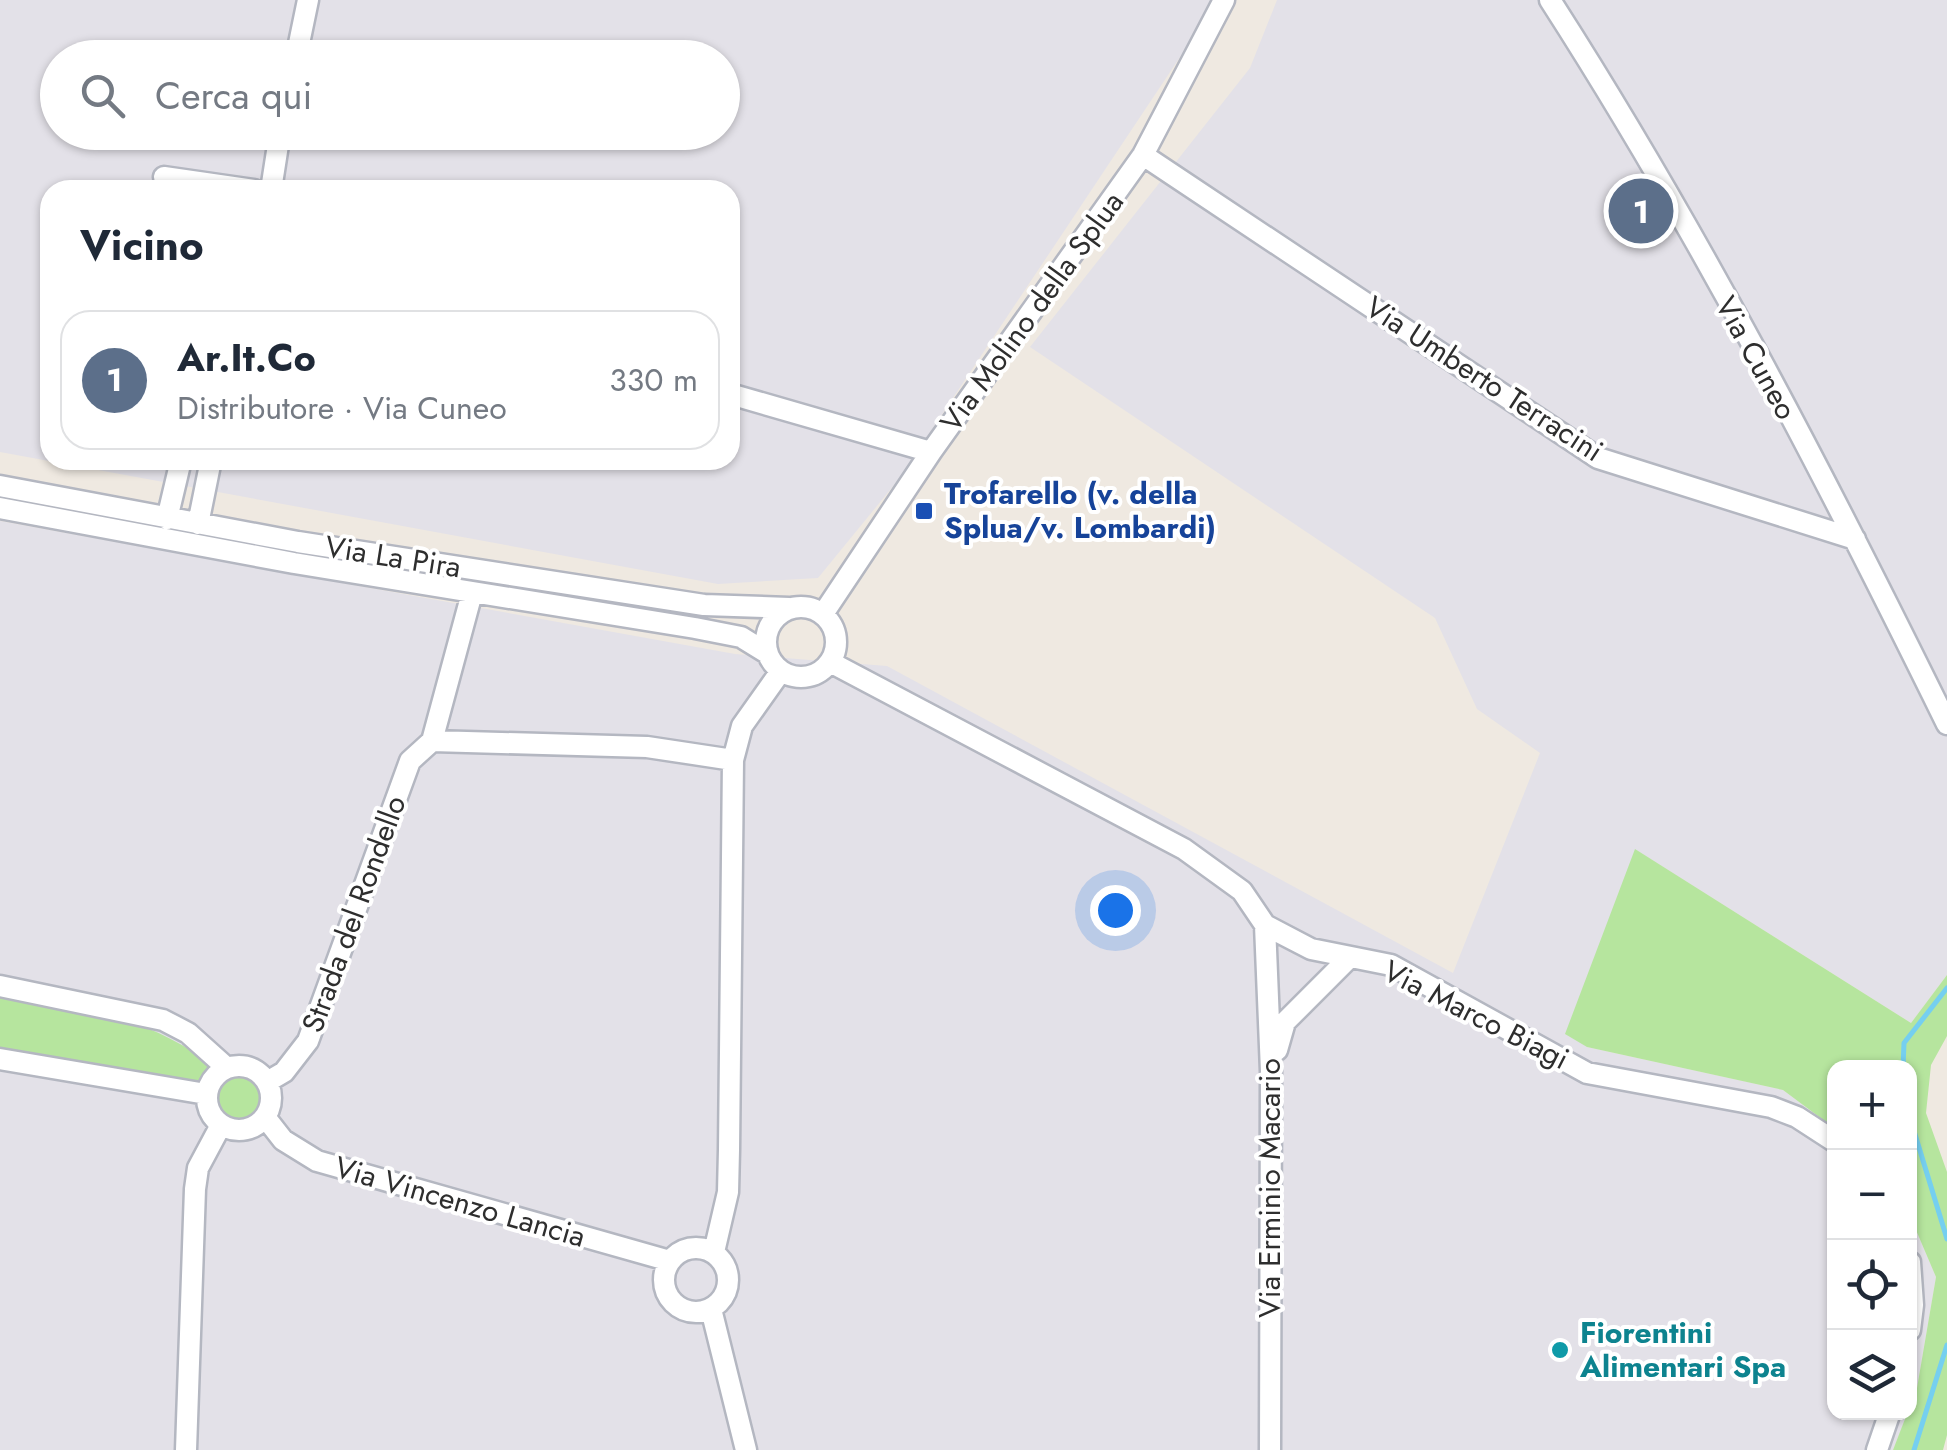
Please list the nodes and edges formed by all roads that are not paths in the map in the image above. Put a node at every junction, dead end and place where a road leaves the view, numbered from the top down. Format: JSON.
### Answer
{"nodes":[{"id":1,"x":308,"y":0,"type":"edge"},
{"id":2,"x":1224,"y":0,"type":"edge"},
{"id":3,"x":1550,"y":0,"type":"edge"},
{"id":4,"x":300,"y":40,"type":"edge"},
{"id":5,"x":277,"y":150,"type":"edge"},
{"id":6,"x":1144,"y":155,"type":"junction"},
{"id":7,"x":164,"y":176,"type":"dead end"},
{"id":8,"x":190,"y":180,"type":"edge"},
{"id":9,"x":273,"y":180,"type":"edge"},
{"id":10,"x":740,"y":397,"type":"edge"},
{"id":11,"x":931,"y":452,"type":"junction"},
{"id":12,"x":178,"y":470,"type":"edge"},
{"id":13,"x":209,"y":470,"type":"edge"},
{"id":14,"x":0,"y":486,"type":"edge"},
{"id":15,"x":0,"y":508,"type":"edge"},
{"id":16,"x":168,"y":519,"type":"junction"},
{"id":17,"x":198,"y":524,"type":"junction"},
{"id":18,"x":1855,"y":539,"type":"junction"},
{"id":19,"x":472,"y":593,"type":"junction"},
{"id":20,"x":789,"y":608,"type":"junction"},
{"id":21,"x":823,"y":614,"type":"junction"},
{"id":22,"x":767,"y":653,"type":"junction"},
{"id":23,"x":830,"y":662,"type":"junction"},
{"id":24,"x":781,"y":672,"type":"junction"},
{"id":25,"x":1947,"y":724,"type":"edge"},
{"id":26,"x":432,"y":741,"type":"junction"},
{"id":27,"x":734,"y":760,"type":"junction"},
{"id":28,"x":1265,"y":925,"type":"junction"},
{"id":29,"x":1349,"y":958,"type":"junction"},
{"id":30,"x":0,"y":986,"type":"edge"},
{"id":31,"x":0,"y":1059,"type":"edge"},
{"id":32,"x":228,"y":1068,"type":"junction"},
{"id":33,"x":1271,"y":1071,"type":"junction"},
{"id":34,"x":267,"y":1082,"type":"junction"},
{"id":35,"x":206,"y":1094,"type":"junction"},
{"id":36,"x":265,"y":1117,"type":"junction"},
{"id":37,"x":221,"y":1126,"type":"junction"},
{"id":38,"x":1827,"y":1136,"type":"edge"},
{"id":39,"x":714,"y":1252,"type":"junction"},
{"id":40,"x":670,"y":1261,"type":"junction"},
{"id":41,"x":711,"y":1309,"type":"junction"},
{"id":42,"x":1887,"y":1420,"type":"edge"},
{"id":43,"x":186,"y":1450,"type":"edge"},
{"id":44,"x":746,"y":1450,"type":"edge"},
{"id":45,"x":1270,"y":1450,"type":"edge"},
{"id":46,"x":1877,"y":1450,"type":"edge"}],
"edges":[{"from":1,"to":4,"type":"street"},
{"from":2,"to":6,"type":"street","name":"Via Molino della Splua"},
{"from":3,"to":18,"type":"street","name":"Via Cuneo"},
{"from":5,"to":9,"type":"street"},
{"from":6,"to":11,"type":"street","name":"Via Molino della Splua"},
{"from":6,"to":18,"type":"street","name":"Via Umberto Terracini"},
{"from":7,"to":8,"type":"street"},
{"from":10,"to":11,"type":"street"},
{"from":11,"to":21,"type":"street","name":"Via Molino della Splua"},
{"from":12,"to":16,"type":"street"},
{"from":13,"to":17,"type":"street"},
{"from":14,"to":16,"type":"street","name":"Via La Pira"},
{"from":15,"to":19,"type":"street","name":"Via La Pira"},
{"from":16,"to":17,"type":"street","name":"Via La Pira"},
{"from":17,"to":20,"type":"street","name":"Via La Pira"},
{"from":18,"to":25,"type":"street","name":"Via Cuneo"},
{"from":19,"to":22,"type":"street","name":"Via La Pira"},
{"from":19,"to":26,"type":"street","name":"Strada del Rondello"},
{"from":20,"to":21,"type":"street"},
{"from":20,"to":22,"type":"street"},
{"from":21,"to":23,"type":"street"},
{"from":22,"to":24,"type":"street"},
{"from":23,"to":24,"type":"street"},
{"from":23,"to":28,"type":"street","name":"Via Marco Biagi"},
{"from":24,"to":27,"type":"street"},
{"from":26,"to":27,"type":"street"},
{"from":26,"to":34,"type":"street","name":"Strada del Rondello"},
{"from":27,"to":39,"type":"street"},
{"from":28,"to":29,"type":"street","name":"Via Marco Biagi"},
{"from":28,"to":33,"type":"street","name":"Via Erminio Macario"},
{"from":29,"to":33,"type":"street"},
{"from":29,"to":38,"type":"street","name":"Via Marco Biagi"},
{"from":30,"to":32,"type":"street"},
{"from":31,"to":35,"type":"street"},
{"from":32,"to":34,"type":"street"},
{"from":32,"to":35,"type":"street"},
{"from":33,"to":45,"type":"street","name":"Via Erminio Macario"},
{"from":34,"to":36,"type":"street"},
{"from":35,"to":37,"type":"street"},
{"from":36,"to":37,"type":"street"},
{"from":36,"to":40,"type":"street","name":"Via Vincenzo Lancia"},
{"from":37,"to":43,"type":"street"},
{"from":39,"to":40,"type":"street"},
{"from":39,"to":41,"type":"street"},
{"from":40,"to":41,"type":"street"},
{"from":41,"to":44,"type":"street"},
{"from":42,"to":46,"type":"street"}]}
